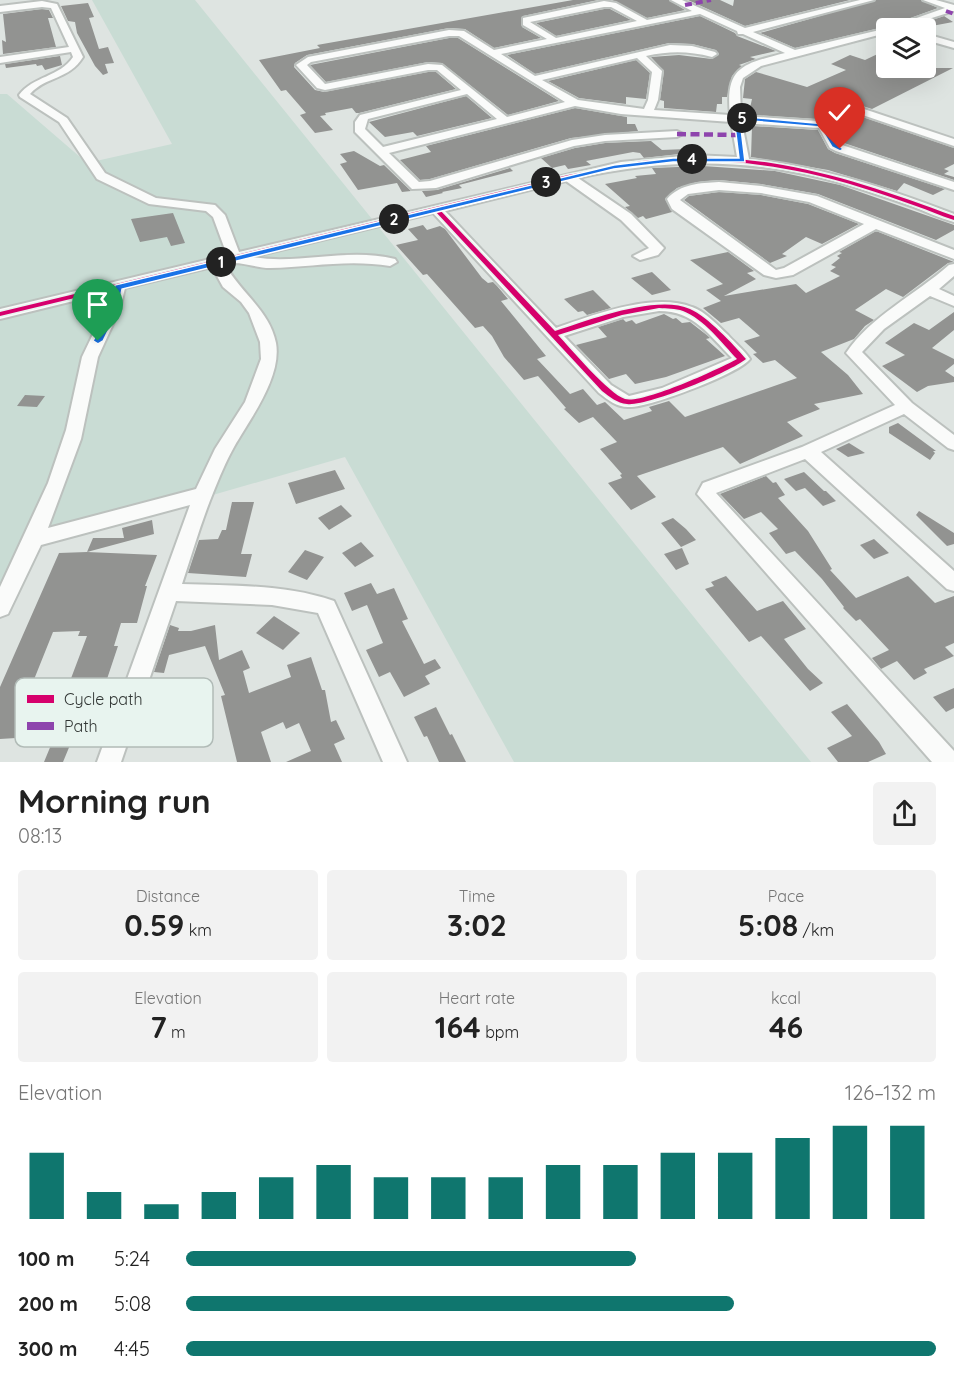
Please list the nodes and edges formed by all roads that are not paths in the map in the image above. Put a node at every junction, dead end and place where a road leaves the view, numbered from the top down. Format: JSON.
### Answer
{"nodes":[{"id":1,"x":675,"y":0,"type":"edge"},
{"id":2,"x":870,"y":0,"type":"edge"},
{"id":3,"x":927,"y":0,"type":"edge"},
{"id":4,"x":954,"y":8,"type":"edge"},
{"id":5,"x":0,"y":9,"type":"edge"},
{"id":6,"x":698,"y":12,"type":"junction"},
{"id":7,"x":924,"y":18,"type":"edge"},
{"id":8,"x":645,"y":22,"type":"junction"},
{"id":9,"x":741,"y":32,"type":"junction"},
{"id":10,"x":876,"y":32,"type":"edge"},
{"id":11,"x":554,"y":40,"type":"junction"},
{"id":12,"x":936,"y":40,"type":"edge"},
{"id":13,"x":954,"y":45,"type":"edge"},
{"id":14,"x":74,"y":49,"type":"junction"},
{"id":15,"x":493,"y":52,"type":"junction"},
{"id":16,"x":793,"y":53,"type":"junction"},
{"id":17,"x":712,"y":54,"type":"dead end"},
{"id":18,"x":639,"y":55,"type":"junction"},
{"id":19,"x":0,"y":60,"type":"edge"},
{"id":20,"x":533,"y":79,"type":"junction"},
{"id":21,"x":468,"y":91,"type":"junction"},
{"id":22,"x":575,"y":103,"type":"junction"},
{"id":23,"x":648,"y":112,"type":"junction"},
{"id":24,"x":737,"y":118,"type":"junction"},
{"id":25,"x":506,"y":121,"type":"junction"},
{"id":26,"x":823,"y":125,"type":"junction"},
{"id":27,"x":678,"y":134,"type":"dead end"},
{"id":28,"x":954,"y":143,"type":"edge"},
{"id":29,"x":382,"y":151,"type":"junction"},
{"id":30,"x":743,"y":160,"type":"junction"},
{"id":31,"x":568,"y":177,"type":"junction"},
{"id":32,"x":954,"y":186,"type":"edge"},
{"id":33,"x":436,"y":209,"type":"junction"},
{"id":34,"x":954,"y":218,"type":"edge"},
{"id":35,"x":874,"y":224,"type":"junction"},
{"id":36,"x":954,"y":255,"type":"edge"},
{"id":37,"x":640,"y":256,"type":"dead end"},
{"id":38,"x":235,"y":259,"type":"junction"},
{"id":39,"x":217,"y":262,"type":"junction"},
{"id":40,"x":390,"y":262,"type":"dead end"},
{"id":41,"x":954,"y":268,"type":"edge"},
{"id":42,"x":118,"y":287,"type":"junction"},
{"id":43,"x":929,"y":290,"type":"junction"},
{"id":44,"x":954,"y":302,"type":"edge"},
{"id":45,"x":0,"y":314,"type":"edge"},
{"id":46,"x":553,"y":334,"type":"junction"},
{"id":47,"x":906,"y":407,"type":"junction"},
{"id":48,"x":954,"y":444,"type":"edge"},
{"id":49,"x":808,"y":451,"type":"junction"},
{"id":50,"x":203,"y":494,"type":"junction"},
{"id":51,"x":36,"y":539,"type":"junction"},
{"id":52,"x":954,"y":583,"type":"edge"},
{"id":53,"x":170,"y":592,"type":"junction"},
{"id":54,"x":0,"y":608,"type":"edge"},
{"id":55,"x":139,"y":678,"type":"edge"},
{"id":56,"x":114,"y":747,"type":"edge"},
{"id":57,"x":109,"y":762,"type":"edge"},
{"id":58,"x":395,"y":762,"type":"edge"},
{"id":59,"x":948,"y":762,"type":"edge"}],
"edges":[{"from":1,"to":6,"type":"street"},
{"from":2,"to":9,"type":"street"},
{"from":3,"to":4,"type":"street"},
{"from":4,"to":7,"type":"street"},
{"from":5,"to":14,"type":"street"},
{"from":6,"to":8,"type":"street"},
{"from":6,"to":9,"type":"street"},
{"from":8,"to":11,"type":"street"},
{"from":8,"to":11,"type":"street"},
{"from":9,"to":16,"type":"street"},
{"from":10,"to":16,"type":"street"},
{"from":11,"to":15,"type":"street"},
{"from":12,"to":13,"type":"street"},
{"from":14,"to":19,"type":"street"},
{"from":14,"to":38,"type":"street"},
{"from":15,"to":20,"type":"street"},
{"from":15,"to":21,"type":"street"},
{"from":16,"to":24,"type":"street"},
{"from":17,"to":18,"type":"street"},
{"from":18,"to":20,"type":"street"},
{"from":18,"to":23,"type":"street"},
{"from":20,"to":22,"type":"street"},
{"from":21,"to":25,"type":"street"},
{"from":21,"to":29,"type":"street"},
{"from":22,"to":23,"type":"street"},
{"from":22,"to":25,"type":"street"},
{"from":23,"to":24,"type":"street"},
{"from":24,"to":26,"type":"street"},
{"from":24,"to":30,"type":"street"},
{"from":25,"to":29,"type":"street"},
{"from":26,"to":28,"type":"street"},
{"from":26,"to":32,"type":"street"},
{"from":27,"to":29,"type":"street"},
{"from":30,"to":31,"type":"street"},
{"from":30,"to":34,"type":"street"},
{"from":31,"to":33,"type":"street"},
{"from":31,"to":37,"type":"street"},
{"from":33,"to":38,"type":"street"},
{"from":33,"to":46,"type":"street"},
{"from":35,"to":35,"type":"street"},
{"from":35,"to":36,"type":"street"},
{"from":38,"to":39,"type":"street"},
{"from":38,"to":40,"type":"street"},
{"from":39,"to":42,"type":"street"},
{"from":39,"to":50,"type":"street"},
{"from":41,"to":43,"type":"street"},
{"from":42,"to":45,"type":"street"},
{"from":42,"to":51,"type":"street"},
{"from":43,"to":44,"type":"street"},
{"from":43,"to":47,"type":"street"},
{"from":46,"to":46,"type":"street"},
{"from":47,"to":48,"type":"street"},
{"from":47,"to":49,"type":"street"},
{"from":49,"to":52,"type":"street"},
{"from":49,"to":59,"type":"street"},
{"from":50,"to":51,"type":"street"},
{"from":50,"to":53,"type":"street"},
{"from":51,"to":54,"type":"street"},
{"from":53,"to":55,"type":"street"},
{"from":53,"to":58,"type":"street"},
{"from":56,"to":57,"type":"street"}]}
